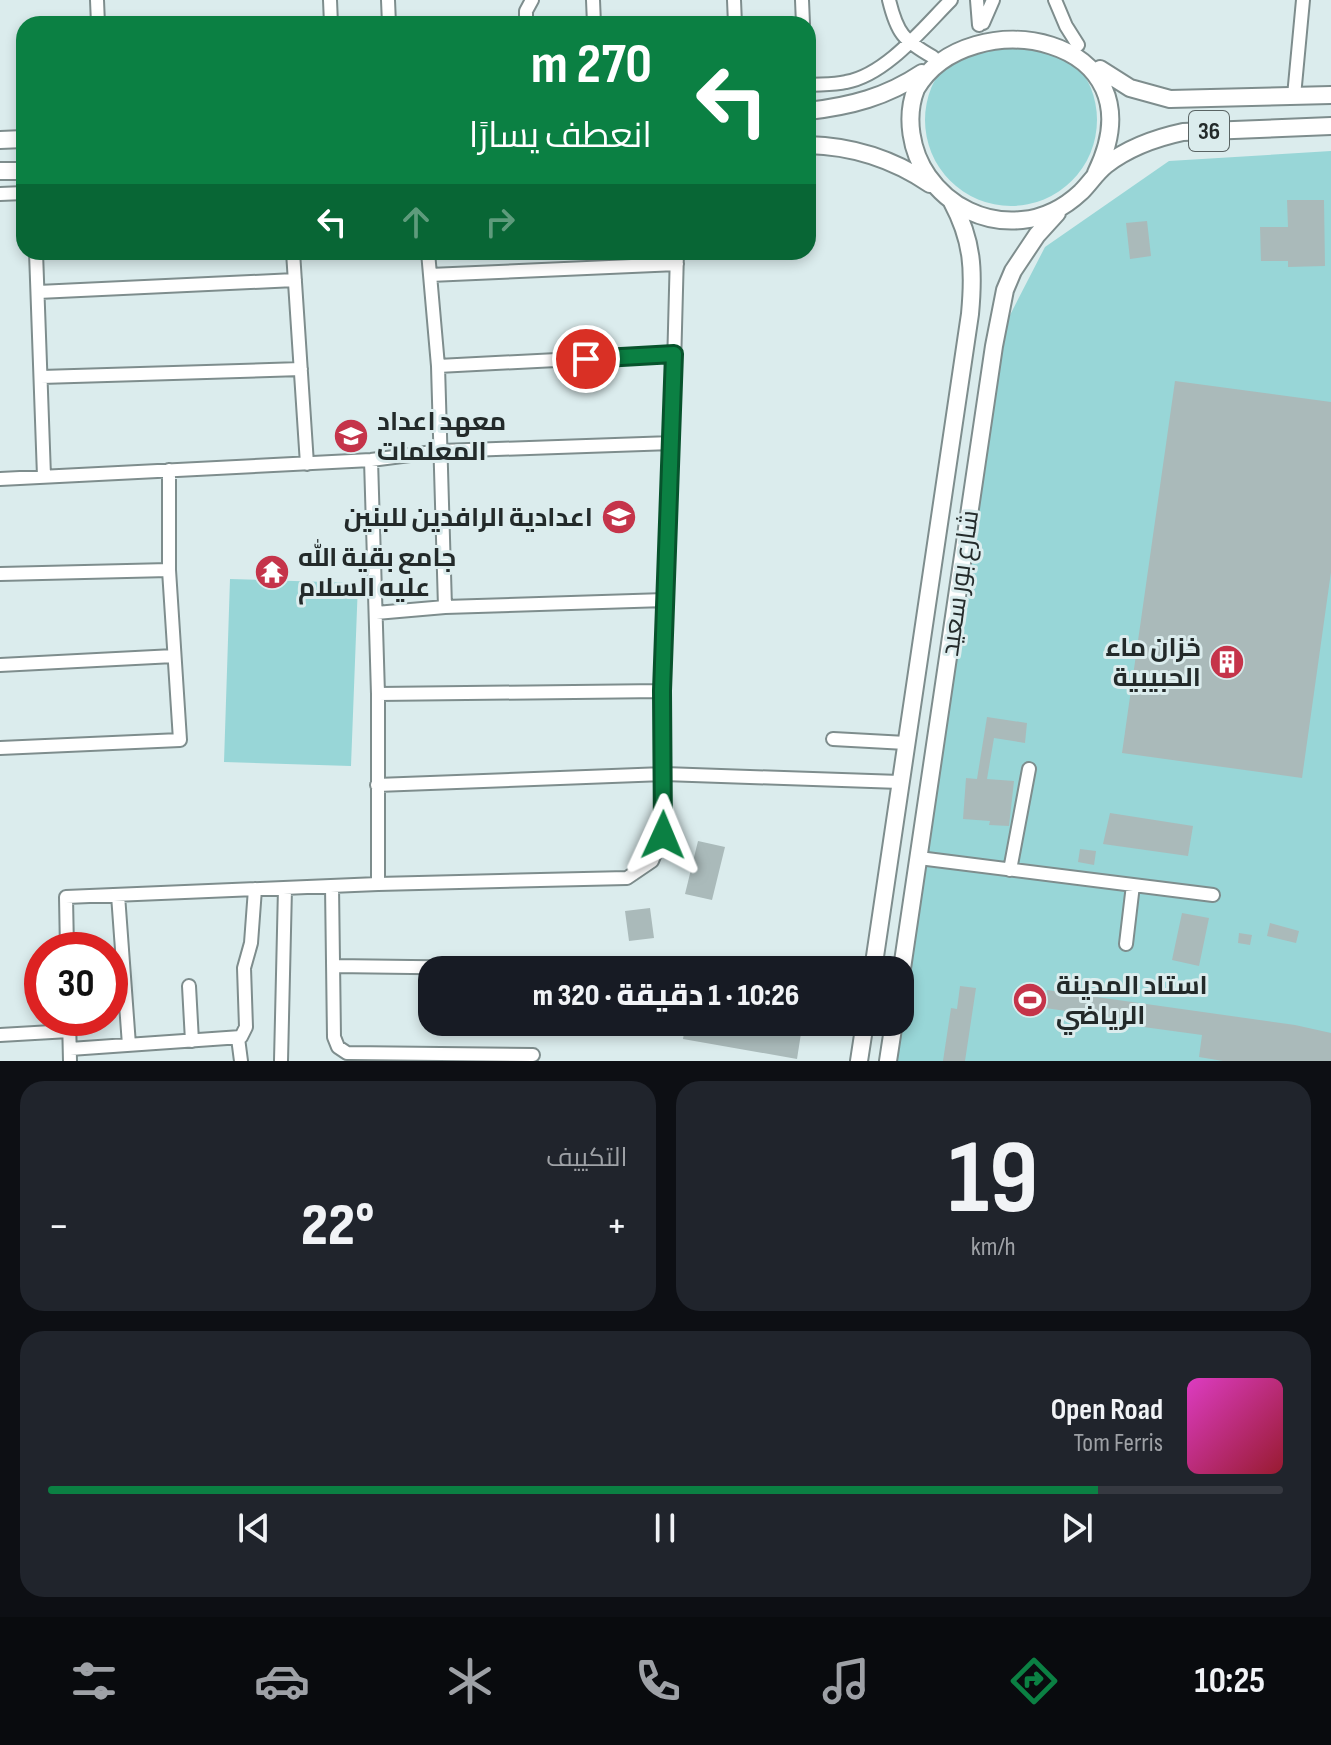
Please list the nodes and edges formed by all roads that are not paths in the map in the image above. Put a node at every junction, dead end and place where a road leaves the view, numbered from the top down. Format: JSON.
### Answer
{"nodes":[{"id":1,"x":889,"y":0,"type":"edge"},
{"id":2,"x":951,"y":0,"type":"edge"},
{"id":3,"x":977,"y":0,"type":"edge"},
{"id":4,"x":993,"y":0,"type":"edge"},
{"id":5,"x":1055,"y":0,"type":"edge"},
{"id":6,"x":1303,"y":0,"type":"edge"},
{"id":7,"x":1003,"y":20,"type":"dead end"},
{"id":8,"x":981,"y":24,"type":"junction"},
{"id":9,"x":1052,"y":29,"type":"dead end"},
{"id":10,"x":908,"y":43,"type":"junction"},
{"id":11,"x":1078,"y":45,"type":"junction"},
{"id":12,"x":933,"y":57,"type":"junction"},
{"id":13,"x":1096,"y":66,"type":"junction"},
{"id":14,"x":922,"y":73,"type":"junction"},
{"id":15,"x":816,"y":84,"type":"edge"},
{"id":16,"x":1331,"y":95,"type":"edge"},
{"id":17,"x":1294,"y":96,"type":"junction"},
{"id":18,"x":816,"y":110,"type":"edge"},
{"id":19,"x":1331,"y":126,"type":"edge"},
{"id":20,"x":816,"y":146,"type":"edge"},
{"id":21,"x":1096,"y":173,"type":"junction"},
{"id":22,"x":937,"y":188,"type":"junction"},
{"id":23,"x":952,"y":202,"type":"junction"},
{"id":24,"x":1067,"y":203,"type":"junction"},
{"id":25,"x":36,"y":260,"type":"edge"},
{"id":26,"x":294,"y":260,"type":"edge"},
{"id":27,"x":429,"y":260,"type":"edge"},
{"id":28,"x":648,"y":260,"type":"edge"},
{"id":29,"x":677,"y":260,"type":"edge"},
{"id":30,"x":430,"y":275,"type":"junction"},
{"id":31,"x":295,"y":280,"type":"junction"},
{"id":32,"x":38,"y":292,"type":"junction"},
{"id":33,"x":674,"y":354,"type":"junction"},
{"id":34,"x":438,"y":366,"type":"junction"},
{"id":35,"x":301,"y":369,"type":"junction"},
{"id":36,"x":41,"y":377,"type":"junction"},
{"id":37,"x":672,"y":443,"type":"junction"},
{"id":38,"x":441,"y":451,"type":"junction"},
{"id":39,"x":371,"y":460,"type":"junction"},
{"id":40,"x":307,"y":464,"type":"junction"},
{"id":41,"x":169,"y":470,"type":"junction"},
{"id":42,"x":44,"y":476,"type":"junction"},
{"id":43,"x":0,"y":479,"type":"edge"},
{"id":44,"x":169,"y":570,"type":"junction"},
{"id":45,"x":0,"y":574,"type":"edge"},
{"id":46,"x":665,"y":600,"type":"junction"},
{"id":47,"x":445,"y":607,"type":"junction"},
{"id":48,"x":376,"y":613,"type":"junction"},
{"id":49,"x":174,"y":656,"type":"junction"},
{"id":50,"x":0,"y":665,"type":"edge"},
{"id":51,"x":662,"y":691,"type":"junction"},
{"id":52,"x":378,"y":694,"type":"junction"},
{"id":53,"x":911,"y":701,"type":"junction"},
{"id":54,"x":941,"y":707,"type":"junction"},
{"id":55,"x":833,"y":739,"type":"dead end"},
{"id":56,"x":906,"y":743,"type":"junction"},
{"id":57,"x":0,"y":748,"type":"edge"},
{"id":58,"x":1029,"y":769,"type":"dead end"},
{"id":59,"x":664,"y":774,"type":"junction"},
{"id":60,"x":900,"y":782,"type":"junction"},
{"id":61,"x":377,"y":785,"type":"junction"},
{"id":62,"x":919,"y":858,"type":"junction"},
{"id":63,"x":1010,"y":870,"type":"junction"},
{"id":64,"x":378,"y":884,"type":"junction"},
{"id":65,"x":1133,"y":885,"type":"junction"},
{"id":66,"x":332,"y":886,"type":"junction"},
{"id":67,"x":285,"y":888,"type":"junction"},
{"id":68,"x":255,"y":889,"type":"junction"},
{"id":69,"x":118,"y":895,"type":"junction"},
{"id":70,"x":1213,"y":895,"type":"dead end"},
{"id":71,"x":67,"y":932,"type":"edge"},
{"id":72,"x":1126,"y":944,"type":"dead end"},
{"id":73,"x":875,"y":956,"type":"edge"},
{"id":74,"x":904,"y":956,"type":"edge"},
{"id":75,"x":333,"y":966,"type":"junction"},
{"id":76,"x":418,"y":967,"type":"edge"},
{"id":77,"x":189,"y":986,"type":"dead end"},
{"id":78,"x":24,"y":1032,"type":"edge"},
{"id":79,"x":0,"y":1035,"type":"edge"},
{"id":80,"x":863,"y":1036,"type":"edge"},
{"id":81,"x":892,"y":1036,"type":"edge"},
{"id":82,"x":238,"y":1038,"type":"junction"},
{"id":83,"x":192,"y":1041,"type":"junction"},
{"id":84,"x":129,"y":1045,"type":"junction"},
{"id":85,"x":70,"y":1055,"type":"edge"},
{"id":86,"x":533,"y":1055,"type":"dead end"},
{"id":87,"x":241,"y":1061,"type":"edge"},
{"id":88,"x":281,"y":1061,"type":"edge"},
{"id":89,"x":859,"y":1061,"type":"edge"},
{"id":90,"x":888,"y":1061,"type":"edge"}],
"edges":[{"from":1,"to":10,"type":"street"},
{"from":2,"to":10,"type":"street"},
{"from":3,"to":8,"type":"street"},
{"from":4,"to":8,"type":"street"},
{"from":5,"to":11,"type":"street"},
{"from":6,"to":17,"type":"street"},
{"from":7,"to":8,"type":"main road"},
{"from":8,"to":12,"type":"main road"},
{"from":9,"to":11,"type":"main road"},
{"from":10,"to":12,"type":"street"},
{"from":10,"to":15,"type":"street"},
{"from":11,"to":13,"type":"main road"},
{"from":12,"to":14,"type":"main road"},
{"from":13,"to":17,"type":"main road","number":"36"},
{"from":13,"to":21,"type":"main road"},
{"from":14,"to":18,"type":"main road"},
{"from":14,"to":22,"type":"main road"},
{"from":16,"to":17,"type":"main road","number":"36"},
{"from":19,"to":21,"type":"main road","number":"36"},
{"from":20,"to":22,"type":"main road"},
{"from":21,"to":24,"type":"main road","name":"شارع بور سعيد"},
{"from":22,"to":23,"type":"main road"},
{"from":23,"to":24,"type":"main road"},
{"from":23,"to":53,"type":"main road","name":"شارع بور سعيد"},
{"from":24,"to":54,"type":"main road","name":"شارع بور سعيد"},
{"from":25,"to":32,"type":"street"},
{"from":26,"to":31,"type":"street"},
{"from":27,"to":30,"type":"street"},
{"from":28,"to":30,"type":"street"},
{"from":29,"to":33,"type":"street"},
{"from":30,"to":34,"type":"street"},
{"from":31,"to":32,"type":"street"},
{"from":31,"to":35,"type":"street"},
{"from":32,"to":36,"type":"street"},
{"from":33,"to":34,"type":"street"},
{"from":33,"to":37,"type":"street"},
{"from":34,"to":38,"type":"street"},
{"from":35,"to":36,"type":"street"},
{"from":35,"to":40,"type":"street"},
{"from":36,"to":42,"type":"street"},
{"from":37,"to":38,"type":"street"},
{"from":37,"to":46,"type":"street"},
{"from":38,"to":39,"type":"street"},
{"from":38,"to":47,"type":"street"},
{"from":39,"to":40,"type":"street"},
{"from":39,"to":48,"type":"street"},
{"from":40,"to":41,"type":"street"},
{"from":41,"to":42,"type":"street"},
{"from":41,"to":44,"type":"street"},
{"from":42,"to":43,"type":"street"},
{"from":44,"to":45,"type":"street"},
{"from":44,"to":49,"type":"street"},
{"from":46,"to":47,"type":"street"},
{"from":46,"to":51,"type":"street"},
{"from":47,"to":48,"type":"street"},
{"from":48,"to":52,"type":"street"},
{"from":49,"to":50,"type":"street"},
{"from":49,"to":57,"type":"street"},
{"from":51,"to":52,"type":"street"},
{"from":51,"to":59,"type":"street"},
{"from":52,"to":61,"type":"street"},
{"from":53,"to":54,"type":"main road"},
{"from":53,"to":56,"type":"main road","name":"شارع بور سعيد"},
{"from":54,"to":62,"type":"main road","name":"شارع بور سعيد"},
{"from":55,"to":56,"type":"street"},
{"from":56,"to":60,"type":"main road","name":"شارع بور سعيد"},
{"from":58,"to":63,"type":"street"},
{"from":59,"to":60,"type":"street"},
{"from":59,"to":61,"type":"street"},
{"from":59,"to":64,"type":"street"},
{"from":60,"to":73,"type":"main road","name":"شارع بور سعيد"},
{"from":61,"to":64,"type":"street"},
{"from":62,"to":63,"type":"street"},
{"from":62,"to":74,"type":"main road","name":"شارع بور سعيد"},
{"from":63,"to":65,"type":"street"},
{"from":64,"to":66,"type":"street"},
{"from":65,"to":70,"type":"street"},
{"from":65,"to":72,"type":"street"},
{"from":66,"to":67,"type":"street"},
{"from":66,"to":75,"type":"street"},
{"from":67,"to":68,"type":"street"},
{"from":67,"to":88,"type":"street"},
{"from":68,"to":69,"type":"street"},
{"from":68,"to":82,"type":"street"},
{"from":69,"to":71,"type":"street"},
{"from":69,"to":84,"type":"street"},
{"from":75,"to":76,"type":"street"},
{"from":75,"to":86,"type":"street"},
{"from":77,"to":83,"type":"street"},
{"from":78,"to":79,"type":"street"},
{"from":80,"to":89,"type":"main road"},
{"from":81,"to":90,"type":"main road"},
{"from":82,"to":83,"type":"street"},
{"from":82,"to":87,"type":"street"},
{"from":83,"to":84,"type":"street"},
{"from":84,"to":85,"type":"street"}]}
